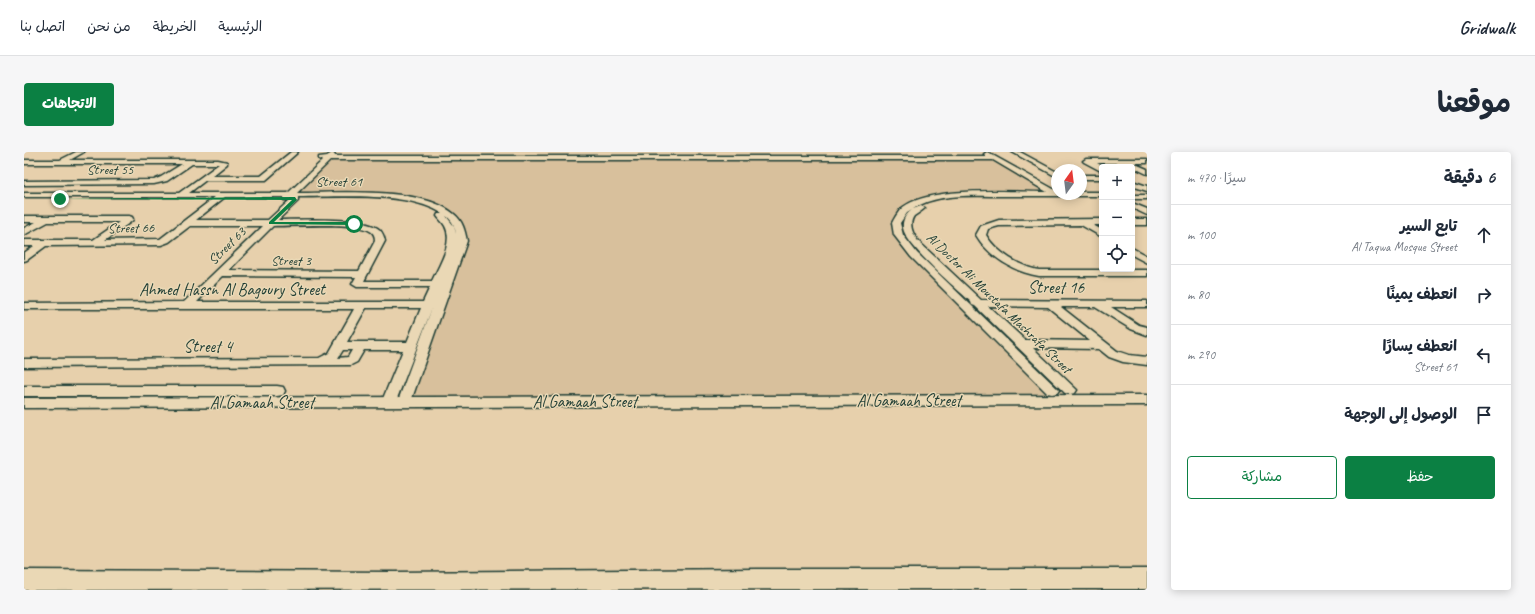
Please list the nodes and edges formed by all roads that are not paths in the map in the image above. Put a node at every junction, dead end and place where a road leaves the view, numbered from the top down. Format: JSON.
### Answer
{"nodes":[{"id":1,"x":81,"y":152,"type":"edge"},
{"id":2,"x":295,"y":152,"type":"edge"},
{"id":3,"x":1015,"y":152,"type":"edge"},
{"id":4,"x":652,"y":154,"type":"edge"},
{"id":5,"x":661,"y":154,"type":"edge"},
{"id":6,"x":165,"y":155,"type":"dead end"},
{"id":7,"x":226,"y":155,"type":"dead end"},
{"id":8,"x":450,"y":155,"type":"edge"},
{"id":9,"x":863,"y":155,"type":"edge"},
{"id":10,"x":985,"y":155,"type":"edge"},
{"id":11,"x":328,"y":156,"type":"edge"},
{"id":12,"x":1122,"y":161,"type":"junction"},
{"id":13,"x":1147,"y":161,"type":"edge"},
{"id":14,"x":24,"y":162,"type":"edge"},
{"id":15,"x":59,"y":162,"type":"junction"},
{"id":16,"x":153,"y":162,"type":"junction"},
{"id":17,"x":190,"y":162,"type":"junction"},
{"id":18,"x":216,"y":162,"type":"junction"},
{"id":19,"x":1099,"y":167,"type":"edge"},
{"id":20,"x":1051,"y":172,"type":"edge"},
{"id":21,"x":1147,"y":172,"type":"edge"},
{"id":22,"x":1087,"y":177,"type":"edge"},
{"id":23,"x":1099,"y":177,"type":"edge"},
{"id":24,"x":205,"y":178,"type":"junction"},
{"id":25,"x":24,"y":183,"type":"edge"},
{"id":26,"x":1135,"y":184,"type":"edge"},
{"id":27,"x":1147,"y":190,"type":"edge"},
{"id":28,"x":1051,"y":193,"type":"edge"},
{"id":29,"x":1051,"y":194,"type":"edge"},
{"id":30,"x":1087,"y":194,"type":"edge"},
{"id":31,"x":1099,"y":194,"type":"edge"},
{"id":32,"x":1135,"y":194,"type":"edge"},
{"id":33,"x":1147,"y":194,"type":"edge"},
{"id":34,"x":24,"y":196,"type":"edge"},
{"id":35,"x":1023,"y":196,"type":"junction"},
{"id":36,"x":177,"y":197,"type":"junction"},
{"id":37,"x":221,"y":197,"type":"junction"},
{"id":38,"x":287,"y":197,"type":"junction"},
{"id":39,"x":1099,"y":197,"type":"edge"},
{"id":40,"x":1135,"y":197,"type":"edge"},
{"id":41,"x":1147,"y":197,"type":"edge"},
{"id":42,"x":24,"y":199,"type":"edge"},
{"id":43,"x":1135,"y":206,"type":"edge"},
{"id":44,"x":1147,"y":212,"type":"edge"},
{"id":45,"x":24,"y":219,"type":"edge"},
{"id":46,"x":47,"y":219,"type":"junction"},
{"id":47,"x":1082,"y":222,"type":"junction"},
{"id":48,"x":1099,"y":222,"type":"edge"},
{"id":49,"x":1135,"y":222,"type":"edge"},
{"id":50,"x":1147,"y":222,"type":"edge"},
{"id":51,"x":187,"y":223,"type":"junction"},
{"id":52,"x":271,"y":223,"type":"junction"},
{"id":53,"x":24,"y":232,"type":"edge"},
{"id":54,"x":1099,"y":232,"type":"edge"},
{"id":55,"x":24,"y":243,"type":"edge"},
{"id":56,"x":44,"y":243,"type":"junction"},
{"id":57,"x":94,"y":243,"type":"junction"},
{"id":58,"x":456,"y":247,"type":"junction"},
{"id":59,"x":1135,"y":254,"type":"edge"},
{"id":60,"x":24,"y":258,"type":"edge"},
{"id":61,"x":1147,"y":260,"type":"edge"},
{"id":62,"x":220,"y":273,"type":"junction"},
{"id":63,"x":1147,"y":273,"type":"edge"},
{"id":64,"x":362,"y":274,"type":"junction"},
{"id":65,"x":437,"y":284,"type":"junction"},
{"id":66,"x":964,"y":303,"type":"junction"},
{"id":67,"x":979,"y":303,"type":"junction"},
{"id":68,"x":1051,"y":304,"type":"junction"},
{"id":69,"x":1098,"y":304,"type":"junction"},
{"id":70,"x":1147,"y":304,"type":"edge"},
{"id":71,"x":362,"y":305,"type":"junction"},
{"id":72,"x":428,"y":305,"type":"junction"},
{"id":73,"x":439,"y":305,"type":"junction"},
{"id":74,"x":24,"y":306,"type":"edge"},
{"id":75,"x":187,"y":306,"type":"junction"},
{"id":76,"x":1147,"y":331,"type":"edge"},
{"id":77,"x":1023,"y":344,"type":"junction"},
{"id":78,"x":1101,"y":345,"type":"junction"},
{"id":79,"x":339,"y":346,"type":"junction"},
{"id":80,"x":360,"y":346,"type":"junction"},
{"id":81,"x":411,"y":346,"type":"junction"},
{"id":82,"x":321,"y":362,"type":"junction"},
{"id":83,"x":1147,"y":362,"type":"edge"},
{"id":84,"x":24,"y":363,"type":"edge"},
{"id":85,"x":1052,"y":390,"type":"junction"},
{"id":86,"x":1070,"y":390,"type":"junction"},
{"id":87,"x":1147,"y":390,"type":"edge"},
{"id":88,"x":24,"y":391,"type":"edge"},
{"id":89,"x":838,"y":395,"type":"junction"},
{"id":90,"x":399,"y":396,"type":"junction"},
{"id":91,"x":1147,"y":400,"type":"edge"},
{"id":92,"x":24,"y":403,"type":"edge"},
{"id":93,"x":1147,"y":579,"type":"edge"},
{"id":94,"x":24,"y":580,"type":"edge"},
{"id":95,"x":368,"y":586,"type":"edge"},
{"id":96,"x":394,"y":586,"type":"edge"}],
"edges":[{"from":1,"to":15,"type":"street"},
{"from":2,"to":24,"type":"street"},
{"from":3,"to":20,"type":"street"},
{"from":4,"to":5,"type":"street"},
{"from":4,"to":8,"type":"street"},
{"from":5,"to":9,"type":"street"},
{"from":6,"to":16,"type":"street"},
{"from":7,"to":18,"type":"street"},
{"from":8,"to":9,"type":"street"},
{"from":8,"to":11,"type":"street"},
{"from":9,"to":10,"type":"street"},
{"from":10,"to":28,"type":"street"},
{"from":11,"to":38,"type":"street","name":"Street 63"},
{"from":12,"to":13,"type":"street"},
{"from":12,"to":19,"type":"street"},
{"from":12,"to":21,"type":"street"},
{"from":14,"to":15,"type":"street"},
{"from":15,"to":16,"type":"street"},
{"from":16,"to":17,"type":"street"},
{"from":17,"to":18,"type":"street"},
{"from":17,"to":25,"type":"street","name":"Street 55"},
{"from":18,"to":24,"type":"street"},
{"from":22,"to":23,"type":"street"},
{"from":24,"to":36,"type":"street"},
{"from":26,"to":27,"type":"street"},
{"from":29,"to":35,"type":"street","name":"Al Doctor Ali Moustafa Mashrafa Street"},
{"from":30,"to":31,"type":"street","name":"Al Doctor Ali Moustafa Mashrafa Street"},
{"from":32,"to":33,"type":"street"},
{"from":34,"to":36,"type":"street","name":"Street 61"},
{"from":35,"to":39,"type":"street","name":"Al Doctor Ali Moustafa Mashrafa Street"},
{"from":35,"to":66,"type":"street","name":"Al Doctor Ali Moustafa Mashrafa Street"},
{"from":35,"to":67,"type":"street","name":"Al Doctor Ali Moustafa Mashrafa Street"},
{"from":36,"to":37,"type":"street","name":"Street 61"},
{"from":36,"to":42,"type":"street","name":"Street 61"},
{"from":37,"to":38,"type":"street","name":"Street 61"},
{"from":37,"to":51,"type":"street","name":"Street 66"},
{"from":38,"to":52,"type":"street","name":"Street 63"},
{"from":38,"to":58,"type":"street","name":"Street 61"},
{"from":40,"to":41,"type":"street"},
{"from":43,"to":44,"type":"street"},
{"from":45,"to":46,"type":"street"},
{"from":46,"to":53,"type":"street"},
{"from":46,"to":57,"type":"street"},
{"from":47,"to":48,"type":"street"},
{"from":47,"to":54,"type":"street"},
{"from":47,"to":63,"type":"street"},
{"from":49,"to":50,"type":"street"},
{"from":51,"to":52,"type":"street"},
{"from":51,"to":57,"type":"street","name":"Street 66"},
{"from":52,"to":62,"type":"street","name":"Street 63"},
{"from":52,"to":64,"type":"street"},
{"from":55,"to":56,"type":"street","name":"Street 66"},
{"from":56,"to":57,"type":"street","name":"Street 66"},
{"from":56,"to":60,"type":"street"},
{"from":58,"to":65,"type":"street","name":"Street 61"},
{"from":58,"to":73,"type":"street","name":"Street 61"},
{"from":59,"to":61,"type":"street"},
{"from":62,"to":64,"type":"street","name":"Street 3"},
{"from":62,"to":75,"type":"street","name":"Street 63"},
{"from":64,"to":65,"type":"street"},
{"from":65,"to":72,"type":"street","name":"Street 61"},
{"from":66,"to":67,"type":"street","name":"Street 16"},
{"from":66,"to":85,"type":"street","name":"Al Doctor Ali Moustafa Mashrafa Street"},
{"from":67,"to":68,"type":"street","name":"Street 16"},
{"from":67,"to":77,"type":"street","name":"Al Doctor Ali Moustafa Mashrafa Street"},
{"from":68,"to":69,"type":"street","name":"Street 16"},
{"from":68,"to":78,"type":"street"},
{"from":69,"to":70,"type":"street","name":"Street 16"},
{"from":69,"to":76,"type":"street"},
{"from":71,"to":72,"type":"street","name":"Ahmed Hassn Al Bagoury Street"},
{"from":71,"to":75,"type":"street","name":"Ahmed Hassn Al Bagoury Street"},
{"from":71,"to":79,"type":"street"},
{"from":72,"to":73,"type":"street","name":"Ahmed Hassn Al Bagoury Street"},
{"from":72,"to":81,"type":"street","name":"Street 61"},
{"from":73,"to":90,"type":"street","name":"Street 61"},
{"from":74,"to":75,"type":"street","name":"Ahmed Hassn Al Bagoury Street"},
{"from":77,"to":78,"type":"street"},
{"from":77,"to":86,"type":"street","name":"Al Doctor Ali Moustafa Mashrafa Street"},
{"from":78,"to":83,"type":"street"},
{"from":79,"to":80,"type":"street"},
{"from":79,"to":82,"type":"street"},
{"from":80,"to":81,"type":"street"},
{"from":80,"to":82,"type":"street","name":"Street 4"},
{"from":81,"to":90,"type":"street","name":"Street 61"},
{"from":82,"to":84,"type":"street","name":"Street 4"},
{"from":85,"to":86,"type":"main road","name":"Al Gamaah Street"},
{"from":85,"to":89,"type":"main road","name":"Al Gamaah Street"},
{"from":86,"to":87,"type":"main road","name":"Al Gamaah Street"},
{"from":88,"to":90,"type":"main road","name":"Al Gamaah Street"},
{"from":89,"to":90,"type":"main road","name":"Al Gamaah Street"},
{"from":89,"to":91,"type":"main road","name":"Al Gamaah Street"},
{"from":90,"to":92,"type":"main road","name":"Al Gamaah Street"},
{"from":93,"to":96,"type":"main road"},
{"from":94,"to":95,"type":"main road"},
{"from":95,"to":96,"type":"main road"}]}
